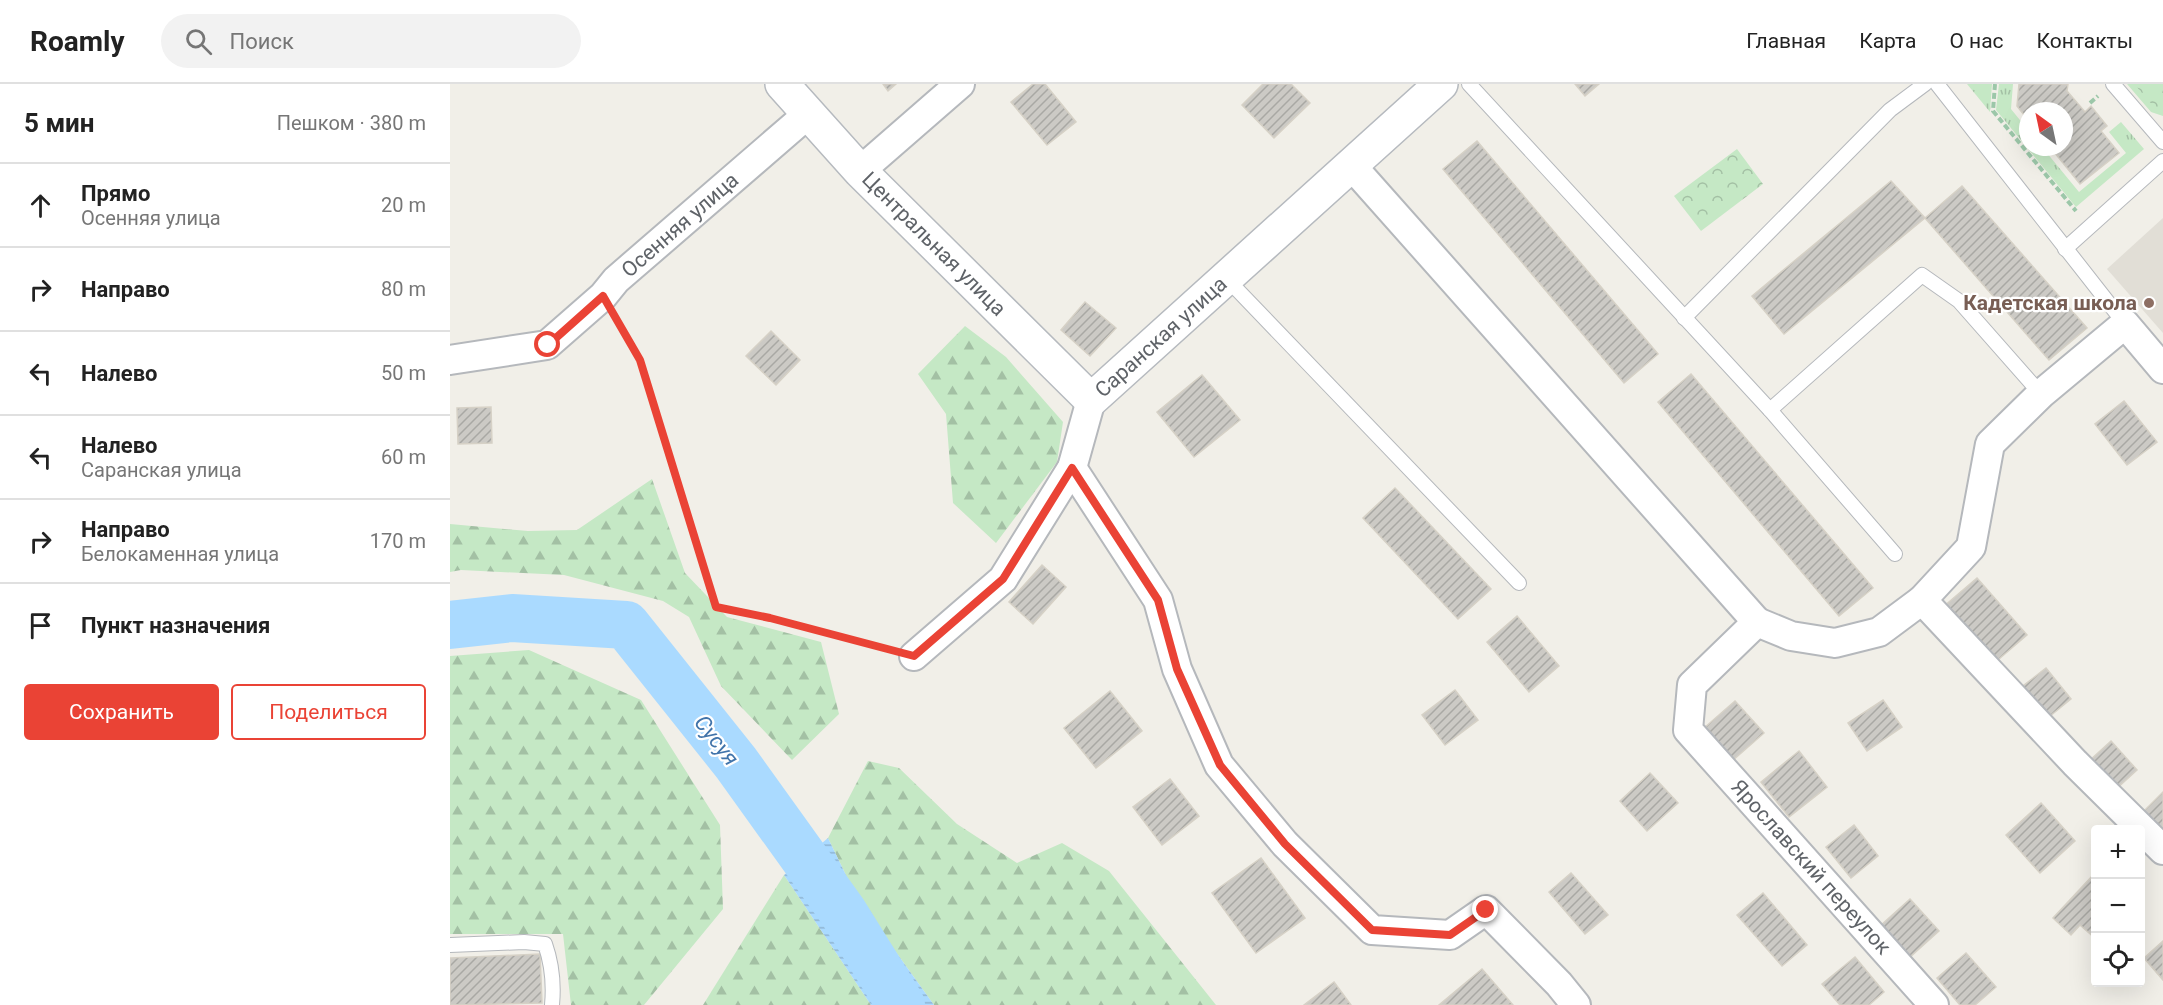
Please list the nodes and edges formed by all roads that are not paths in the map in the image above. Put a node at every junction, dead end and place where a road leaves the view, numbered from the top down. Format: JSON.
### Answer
{"nodes":[{"id":1,"x":782,"y":84,"type":"edge"},
{"id":2,"x":960,"y":84,"type":"edge"},
{"id":3,"x":1442,"y":84,"type":"edge"},
{"id":4,"x":1469,"y":84,"type":"edge"},
{"id":5,"x":1925,"y":84,"type":"edge"},
{"id":6,"x":1937,"y":84,"type":"edge"},
{"id":7,"x":2113,"y":84,"type":"edge"},
{"id":8,"x":808,"y":114,"type":"junction"},
{"id":9,"x":2163,"y":142,"type":"edge"},
{"id":10,"x":2163,"y":161,"type":"edge"},
{"id":11,"x":1352,"y":165,"type":"junction"},
{"id":12,"x":860,"y":171,"type":"junction"},
{"id":13,"x":2065,"y":249,"type":"junction"},
{"id":14,"x":1226,"y":278,"type":"junction"},
{"id":15,"x":1684,"y":318,"type":"junction"},
{"id":16,"x":2125,"y":324,"type":"junction"},
{"id":17,"x":450,"y":360,"type":"edge"},
{"id":18,"x":2163,"y":369,"type":"edge"},
{"id":19,"x":2041,"y":394,"type":"junction"},
{"id":20,"x":1091,"y":400,"type":"junction"},
{"id":21,"x":1770,"y":410,"type":"junction"},
{"id":22,"x":1072,"y":468,"type":"junction"},
{"id":23,"x":1895,"y":554,"type":"dead end"},
{"id":24,"x":1519,"y":583,"type":"dead end"},
{"id":25,"x":1922,"y":600,"type":"junction"},
{"id":26,"x":1757,"y":622,"type":"junction"},
{"id":27,"x":914,"y":656,"type":"road end"},
{"id":28,"x":2163,"y":850,"type":"edge"},
{"id":29,"x":450,"y":945,"type":"edge"},
{"id":30,"x":552,"y":1005,"type":"edge"},
{"id":31,"x":1576,"y":1005,"type":"edge"},
{"id":32,"x":1934,"y":1005,"type":"edge"}],
"edges":[{"from":1,"to":8,"type":"street","name":"Центральная улица"},
{"from":2,"to":12,"type":"street"},
{"from":3,"to":11,"type":"street","name":"Саранская улица"},
{"from":4,"to":15,"type":"lane"},
{"from":5,"to":15,"type":"lane"},
{"from":6,"to":13,"type":"lane"},
{"from":7,"to":9,"type":"lane"},
{"from":8,"to":12,"type":"street","name":"Центральная улица"},
{"from":8,"to":17,"type":"street","name":"Осенняя улица"},
{"from":10,"to":13,"type":"lane"},
{"from":11,"to":14,"type":"street","name":"Саранская улица"},
{"from":11,"to":26,"type":"street"},
{"from":12,"to":20,"type":"street","name":"Центральная улица"},
{"from":13,"to":16,"type":"lane"},
{"from":14,"to":20,"type":"street","name":"Саранская улица"},
{"from":14,"to":24,"type":"lane"},
{"from":15,"to":21,"type":"lane"},
{"from":16,"to":18,"type":"street"},
{"from":16,"to":19,"type":"street"},
{"from":19,"to":21,"type":"lane"},
{"from":19,"to":25,"type":"street"},
{"from":20,"to":22,"type":"street","name":"Саранская улица"},
{"from":21,"to":23,"type":"lane"},
{"from":22,"to":27,"type":"street","name":"Саранская улица"},
{"from":22,"to":31,"type":"street"},
{"from":25,"to":26,"type":"street"},
{"from":25,"to":28,"type":"street"},
{"from":26,"to":32,"type":"street","name":"Ярославский переулок"},
{"from":29,"to":30,"type":"lane"}]}
